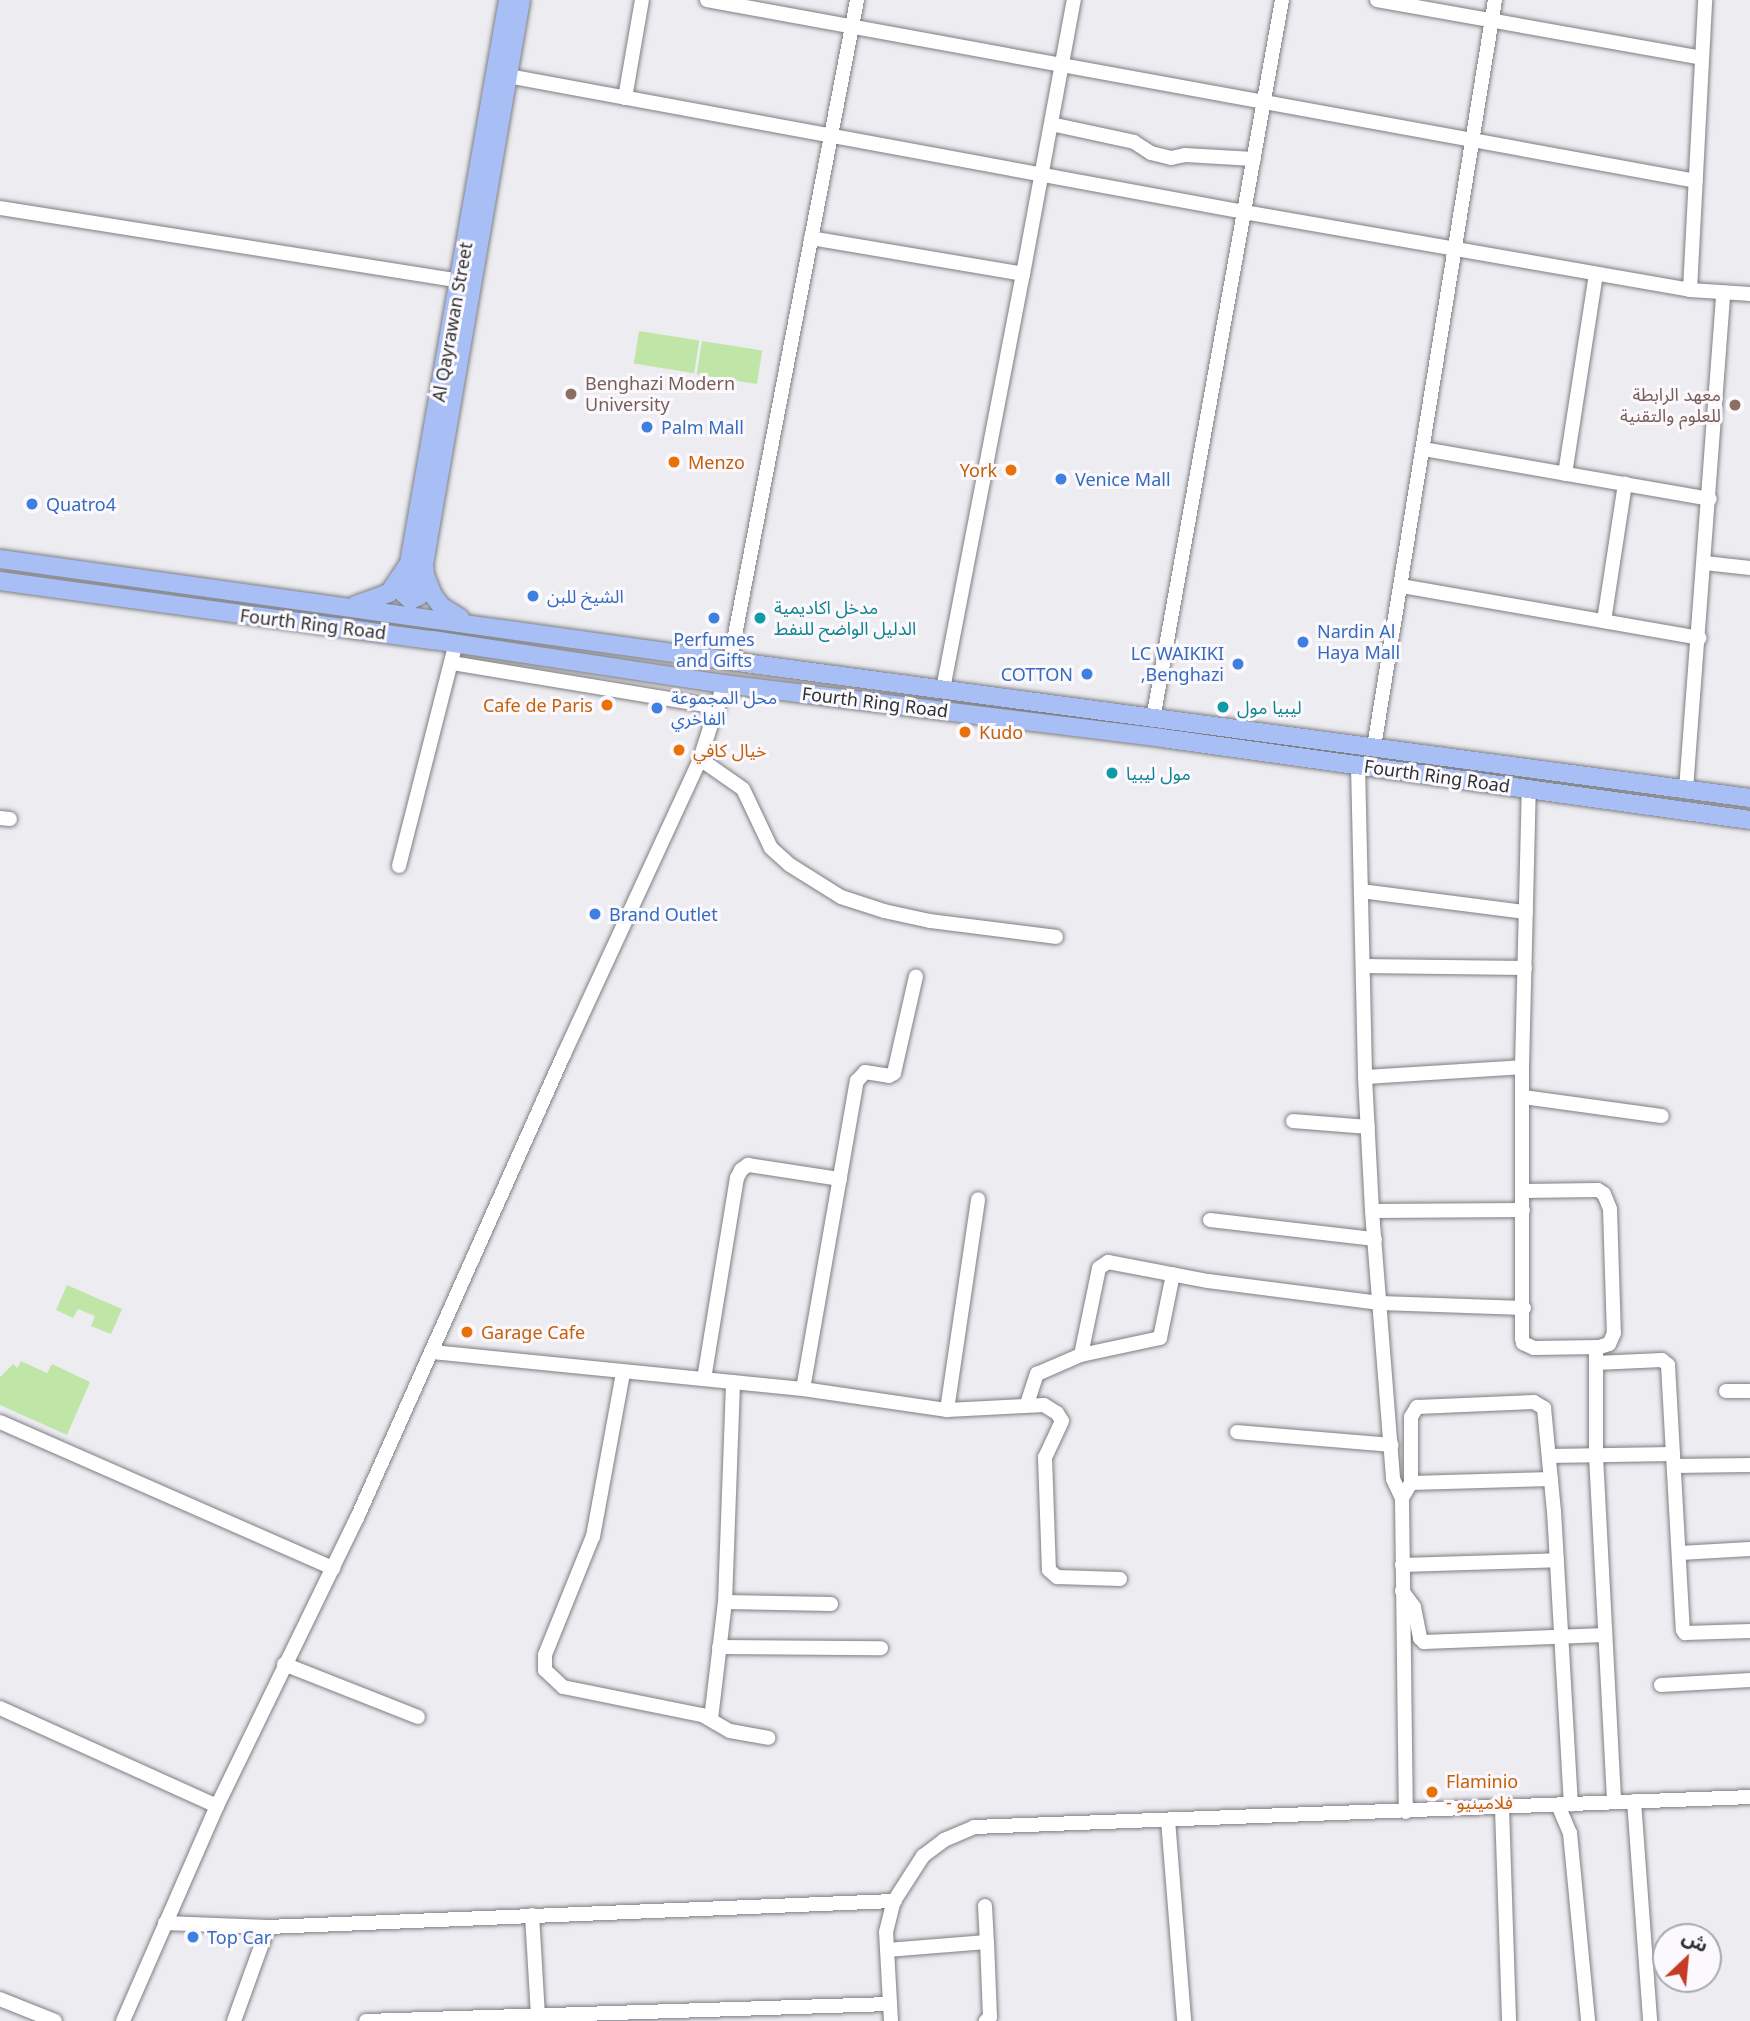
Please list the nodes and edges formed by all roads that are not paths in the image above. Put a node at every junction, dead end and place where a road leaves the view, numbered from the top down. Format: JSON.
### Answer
{"nodes":[{"id":1,"x":508,"y":0,"type":"edge"},
{"id":2,"x":521,"y":0,"type":"edge"},
{"id":3,"x":642,"y":0,"type":"edge"},
{"id":4,"x":707,"y":0,"type":"edge"},
{"id":5,"x":857,"y":0,"type":"edge"},
{"id":6,"x":1074,"y":0,"type":"edge"},
{"id":7,"x":1282,"y":0,"type":"edge"},
{"id":8,"x":1377,"y":0,"type":"edge"},
{"id":9,"x":1494,"y":0,"type":"edge"},
{"id":10,"x":1706,"y":0,"type":"edge"},
{"id":11,"x":1492,"y":21,"type":"junction"},
{"id":12,"x":852,"y":26,"type":"junction"},
{"id":13,"x":1702,"y":58,"type":"junction"},
{"id":14,"x":1062,"y":64,"type":"junction"},
{"id":15,"x":508,"y":76,"type":"junction"},
{"id":16,"x":625,"y":98,"type":"junction"},
{"id":17,"x":1264,"y":102,"type":"junction"},
{"id":18,"x":1051,"y":124,"type":"junction"},
{"id":19,"x":831,"y":136,"type":"junction"},
{"id":20,"x":1473,"y":138,"type":"junction"},
{"id":21,"x":1254,"y":159,"type":"junction"},
{"id":22,"x":1041,"y":175,"type":"junction"},
{"id":23,"x":1696,"y":181,"type":"junction"},
{"id":24,"x":0,"y":208,"type":"edge"},
{"id":25,"x":1244,"y":212,"type":"junction"},
{"id":26,"x":811,"y":238,"type":"junction"},
{"id":27,"x":1457,"y":250,"type":"junction"},
{"id":28,"x":1023,"y":274,"type":"junction"},
{"id":29,"x":1596,"y":274,"type":"junction"},
{"id":30,"x":465,"y":282,"type":"junction"},
{"id":31,"x":1690,"y":290,"type":"junction"},
{"id":32,"x":1723,"y":292,"type":"junction"},
{"id":33,"x":1750,"y":294,"type":"edge"},
{"id":34,"x":1424,"y":449,"type":"junction"},
{"id":35,"x":1565,"y":474,"type":"junction"},
{"id":36,"x":1625,"y":484,"type":"junction"},
{"id":37,"x":1710,"y":499,"type":"junction"},
{"id":38,"x":0,"y":559,"type":"edge"},
{"id":39,"x":1705,"y":563,"type":"junction"},
{"id":40,"x":417,"y":566,"type":"junction"},
{"id":41,"x":1750,"y":568,"type":"edge"},
{"id":42,"x":0,"y":581,"type":"edge"},
{"id":43,"x":1402,"y":586,"type":"junction"},
{"id":44,"x":346,"y":607,"type":"junction"},
{"id":45,"x":1604,"y":621,"type":"junction"},
{"id":46,"x":470,"y":623,"type":"junction"},
{"id":47,"x":1699,"y":638,"type":"junction"},
{"id":48,"x":456,"y":643,"type":"junction"},
{"id":49,"x":730,"y":662,"type":"junction"},
{"id":50,"x":452,"y":663,"type":"junction"},
{"id":51,"x":724,"y":684,"type":"junction"},
{"id":52,"x":943,"y":689,"type":"junction"},
{"id":53,"x":718,"y":707,"type":"junction"},
{"id":54,"x":1153,"y":719,"type":"junction"},
{"id":55,"x":1374,"y":747,"type":"junction"},
{"id":56,"x":1445,"y":757,"type":"junction"},
{"id":57,"x":700,"y":759,"type":"junction"},
{"id":58,"x":1358,"y":765,"type":"junction"},
{"id":59,"x":1443,"y":777,"type":"junction"},
{"id":60,"x":1528,"y":789,"type":"junction"},
{"id":61,"x":1686,"y":789,"type":"junction"},
{"id":62,"x":1750,"y":797,"type":"edge"},
{"id":63,"x":1750,"y":820,"type":"edge"},
{"id":64,"x":399,"y":866,"type":"dead end"},
{"id":65,"x":1361,"y":891,"type":"junction"},
{"id":66,"x":1526,"y":912,"type":"junction"},
{"id":67,"x":1056,"y":937,"type":"dead end"},
{"id":68,"x":1363,"y":967,"type":"junction"},
{"id":69,"x":1525,"y":968,"type":"junction"},
{"id":70,"x":916,"y":976,"type":"dead end"},
{"id":71,"x":1522,"y":1067,"type":"junction"},
{"id":72,"x":1365,"y":1077,"type":"junction"},
{"id":73,"x":1523,"y":1097,"type":"junction"},
{"id":74,"x":1662,"y":1116,"type":"dead end"},
{"id":75,"x":1293,"y":1121,"type":"dead end"},
{"id":76,"x":1368,"y":1127,"type":"junction"},
{"id":77,"x":840,"y":1179,"type":"junction"},
{"id":78,"x":1523,"y":1191,"type":"junction"},
{"id":79,"x":978,"y":1199,"type":"dead end"},
{"id":80,"x":1523,"y":1210,"type":"junction"},
{"id":81,"x":1372,"y":1211,"type":"junction"},
{"id":82,"x":1210,"y":1220,"type":"dead end"},
{"id":83,"x":1375,"y":1239,"type":"junction"},
{"id":84,"x":1173,"y":1274,"type":"junction"},
{"id":85,"x":1380,"y":1303,"type":"junction"},
{"id":86,"x":1524,"y":1308,"type":"junction"},
{"id":87,"x":1595,"y":1347,"type":"junction"},
{"id":88,"x":432,"y":1352,"type":"junction"},
{"id":89,"x":1081,"y":1355,"type":"junction"},
{"id":90,"x":1596,"y":1363,"type":"junction"},
{"id":91,"x":623,"y":1373,"type":"junction"},
{"id":92,"x":704,"y":1378,"type":"junction"},
{"id":93,"x":733,"y":1382,"type":"junction"},
{"id":94,"x":803,"y":1389,"type":"junction"},
{"id":95,"x":1726,"y":1391,"type":"dead end"},
{"id":96,"x":1750,"y":1391,"type":"edge"},
{"id":97,"x":1027,"y":1404,"type":"junction"},
{"id":98,"x":947,"y":1410,"type":"junction"},
{"id":99,"x":0,"y":1422,"type":"edge"},
{"id":100,"x":1237,"y":1432,"type":"dead end"},
{"id":101,"x":1391,"y":1445,"type":"junction"},
{"id":102,"x":1549,"y":1456,"type":"junction"},
{"id":103,"x":1596,"y":1456,"type":"junction"},
{"id":104,"x":1674,"y":1460,"type":"junction"},
{"id":105,"x":1750,"y":1465,"type":"edge"},
{"id":106,"x":1551,"y":1479,"type":"junction"},
{"id":107,"x":1411,"y":1483,"type":"junction"},
{"id":108,"x":1402,"y":1498,"type":"junction"},
{"id":109,"x":1750,"y":1549,"type":"edge"},
{"id":110,"x":1680,"y":1553,"type":"junction"},
{"id":111,"x":1557,"y":1560,"type":"junction"},
{"id":112,"x":1402,"y":1565,"type":"junction"},
{"id":113,"x":333,"y":1568,"type":"junction"},
{"id":114,"x":1119,"y":1579,"type":"dead end"},
{"id":115,"x":1402,"y":1591,"type":"junction"},
{"id":116,"x":725,"y":1601,"type":"junction"},
{"id":117,"x":831,"y":1604,"type":"dead end"},
{"id":118,"x":1750,"y":1631,"type":"edge"},
{"id":119,"x":1605,"y":1635,"type":"junction"},
{"id":120,"x":1560,"y":1637,"type":"junction"},
{"id":121,"x":719,"y":1647,"type":"junction"},
{"id":122,"x":881,"y":1648,"type":"dead end"},
{"id":123,"x":284,"y":1664,"type":"junction"},
{"id":124,"x":1750,"y":1680,"type":"edge"},
{"id":125,"x":1661,"y":1685,"type":"dead end"},
{"id":126,"x":0,"y":1708,"type":"edge"},
{"id":127,"x":418,"y":1717,"type":"dead end"},
{"id":128,"x":712,"y":1719,"type":"junction"},
{"id":129,"x":768,"y":1738,"type":"dead end"},
{"id":130,"x":1750,"y":1797,"type":"edge"},
{"id":131,"x":1634,"y":1801,"type":"junction"},
{"id":132,"x":1614,"y":1802,"type":"junction"},
{"id":133,"x":1564,"y":1805,"type":"junction"},
{"id":134,"x":217,"y":1806,"type":"junction"},
{"id":135,"x":1502,"y":1808,"type":"junction"},
{"id":136,"x":1406,"y":1812,"type":"junction"},
{"id":137,"x":1168,"y":1820,"type":"junction"},
{"id":138,"x":894,"y":1902,"type":"junction"},
{"id":139,"x":985,"y":1906,"type":"dead end"},
{"id":140,"x":533,"y":1915,"type":"junction"},
{"id":141,"x":165,"y":1923,"type":"junction"},
{"id":142,"x":268,"y":1927,"type":"junction"},
{"id":143,"x":987,"y":1942,"type":"junction"},
{"id":144,"x":887,"y":1950,"type":"junction"},
{"id":145,"x":0,"y":2000,"type":"edge"},
{"id":146,"x":890,"y":2004,"type":"junction"},
{"id":147,"x":605,"y":2017,"type":"edge"},
{"id":148,"x":532,"y":2018,"type":"edge"},
{"id":149,"x":55,"y":2021,"type":"edge"},
{"id":150,"x":122,"y":2021,"type":"edge"},
{"id":151,"x":234,"y":2021,"type":"edge"},
{"id":152,"x":366,"y":2021,"type":"edge"},
{"id":153,"x":891,"y":2021,"type":"edge"},
{"id":154,"x":986,"y":2021,"type":"edge"},
{"id":155,"x":1184,"y":2021,"type":"edge"},
{"id":156,"x":1508,"y":2021,"type":"edge"},
{"id":157,"x":1588,"y":2021,"type":"edge"},
{"id":158,"x":1650,"y":2021,"type":"edge"}],
"edges":[{"from":1,"to":30,"type":"main road","name":"Al Qayrawan Street"},
{"from":2,"to":15,"type":"main road","name":"Al Qayrawan Street"},
{"from":3,"to":16,"type":"street"},
{"from":4,"to":12,"type":"street"},
{"from":5,"to":12,"type":"street"},
{"from":6,"to":14,"type":"street"},
{"from":7,"to":17,"type":"street"},
{"from":8,"to":11,"type":"street"},
{"from":9,"to":11,"type":"street"},
{"from":10,"to":13,"type":"street"},
{"from":11,"to":13,"type":"street"},
{"from":11,"to":20,"type":"street"},
{"from":12,"to":14,"type":"street"},
{"from":12,"to":19,"type":"street"},
{"from":13,"to":23,"type":"street"},
{"from":14,"to":17,"type":"street"},
{"from":14,"to":18,"type":"street"},
{"from":15,"to":16,"type":"street"},
{"from":15,"to":30,"type":"main road","name":"Al Qayrawan Street"},
{"from":16,"to":19,"type":"street"},
{"from":17,"to":20,"type":"street"},
{"from":17,"to":21,"type":"street"},
{"from":18,"to":21,"type":"street"},
{"from":18,"to":22,"type":"street"},
{"from":19,"to":22,"type":"street"},
{"from":19,"to":26,"type":"street"},
{"from":20,"to":23,"type":"street"},
{"from":20,"to":27,"type":"street"},
{"from":21,"to":25,"type":"street"},
{"from":22,"to":25,"type":"street"},
{"from":22,"to":28,"type":"street"},
{"from":23,"to":31,"type":"street"},
{"from":24,"to":30,"type":"street"},
{"from":25,"to":27,"type":"street"},
{"from":25,"to":54,"type":"street"},
{"from":26,"to":28,"type":"street"},
{"from":26,"to":49,"type":"street"},
{"from":27,"to":29,"type":"street"},
{"from":27,"to":34,"type":"street"},
{"from":28,"to":52,"type":"street"},
{"from":29,"to":31,"type":"street"},
{"from":29,"to":35,"type":"street"},
{"from":30,"to":40,"type":"main road","name":"Al Qayrawan Street"},
{"from":31,"to":32,"type":"street"},
{"from":32,"to":33,"type":"street"},
{"from":32,"to":37,"type":"street"},
{"from":34,"to":35,"type":"street"},
{"from":34,"to":43,"type":"street"},
{"from":35,"to":36,"type":"street"},
{"from":36,"to":37,"type":"street"},
{"from":36,"to":45,"type":"street"},
{"from":37,"to":39,"type":"street"},
{"from":38,"to":44,"type":"main road","name":"Fourth Ring Road"},
{"from":39,"to":41,"type":"street"},
{"from":39,"to":47,"type":"street"},
{"from":40,"to":44,"type":"main road","name":"Al Qayrawan Street"},
{"from":40,"to":46,"type":"main road"},
{"from":42,"to":48,"type":"main road","name":"Fourth Ring Road"},
{"from":43,"to":45,"type":"street"},
{"from":43,"to":55,"type":"street"},
{"from":44,"to":46,"type":"main road","name":"Fourth Ring Road"},
{"from":45,"to":47,"type":"street"},
{"from":46,"to":49,"type":"main road","name":"Fourth Ring Road"},
{"from":47,"to":61,"type":"street"},
{"from":48,"to":50,"type":"street"},
{"from":48,"to":51,"type":"main road","name":"Fourth Ring Road"},
{"from":49,"to":52,"type":"main road","name":"Fourth Ring Road"},
{"from":50,"to":53,"type":"street"},
{"from":50,"to":64,"type":"street"},
{"from":51,"to":53,"type":"street"},
{"from":51,"to":58,"type":"main road","name":"Fourth Ring Road"},
{"from":52,"to":54,"type":"main road","name":"Fourth Ring Road"},
{"from":53,"to":57,"type":"street"},
{"from":54,"to":55,"type":"main road","name":"Fourth Ring Road"},
{"from":55,"to":56,"type":"main road","name":"Fourth Ring Road"},
{"from":56,"to":59,"type":"main road"},
{"from":56,"to":61,"type":"main road","name":"Fourth Ring Road"},
{"from":57,"to":67,"type":"street"},
{"from":57,"to":88,"type":"street"},
{"from":58,"to":59,"type":"main road","name":"Fourth Ring Road"},
{"from":58,"to":65,"type":"street"},
{"from":59,"to":60,"type":"main road","name":"Fourth Ring Road"},
{"from":60,"to":63,"type":"main road","name":"Fourth Ring Road"},
{"from":60,"to":66,"type":"street"},
{"from":61,"to":62,"type":"main road","name":"Fourth Ring Road"},
{"from":65,"to":66,"type":"street"},
{"from":65,"to":68,"type":"street"},
{"from":66,"to":69,"type":"street"},
{"from":68,"to":69,"type":"street"},
{"from":68,"to":72,"type":"street"},
{"from":69,"to":71,"type":"street"},
{"from":70,"to":77,"type":"street"},
{"from":71,"to":72,"type":"street"},
{"from":71,"to":73,"type":"street"},
{"from":72,"to":76,"type":"street"},
{"from":73,"to":74,"type":"street"},
{"from":73,"to":78,"type":"street"},
{"from":75,"to":76,"type":"street"},
{"from":76,"to":81,"type":"street"},
{"from":77,"to":92,"type":"street"},
{"from":77,"to":94,"type":"street"},
{"from":78,"to":80,"type":"street"},
{"from":78,"to":87,"type":"street"},
{"from":79,"to":98,"type":"street"},
{"from":80,"to":81,"type":"street"},
{"from":80,"to":86,"type":"street"},
{"from":81,"to":83,"type":"street"},
{"from":82,"to":83,"type":"street"},
{"from":83,"to":85,"type":"street"},
{"from":84,"to":85,"type":"street"},
{"from":84,"to":89,"type":"street"},
{"from":84,"to":89,"type":"street"},
{"from":85,"to":86,"type":"street"},
{"from":85,"to":101,"type":"street"},
{"from":86,"to":87,"type":"street"},
{"from":87,"to":90,"type":"street"},
{"from":88,"to":91,"type":"street"},
{"from":88,"to":113,"type":"street"},
{"from":89,"to":97,"type":"street"},
{"from":90,"to":103,"type":"street"},
{"from":90,"to":104,"type":"street"},
{"from":91,"to":92,"type":"street"},
{"from":91,"to":128,"type":"street"},
{"from":92,"to":93,"type":"street"},
{"from":93,"to":94,"type":"street"},
{"from":93,"to":116,"type":"street"},
{"from":94,"to":98,"type":"street"},
{"from":95,"to":96,"type":"street"},
{"from":97,"to":98,"type":"street"},
{"from":97,"to":114,"type":"street"},
{"from":99,"to":113,"type":"street"},
{"from":100,"to":101,"type":"street"},
{"from":101,"to":108,"type":"street"},
{"from":102,"to":103,"type":"street"},
{"from":102,"to":106,"type":"street"},
{"from":102,"to":107,"type":"street"},
{"from":103,"to":104,"type":"street"},
{"from":103,"to":119,"type":"street"},
{"from":104,"to":105,"type":"street"},
{"from":104,"to":110,"type":"street"},
{"from":106,"to":107,"type":"street"},
{"from":106,"to":111,"type":"street"},
{"from":107,"to":108,"type":"street"},
{"from":108,"to":112,"type":"street"},
{"from":109,"to":110,"type":"street"},
{"from":110,"to":118,"type":"street"},
{"from":111,"to":112,"type":"street"},
{"from":111,"to":120,"type":"street"},
{"from":112,"to":115,"type":"street"},
{"from":113,"to":123,"type":"street"},
{"from":115,"to":120,"type":"street"},
{"from":115,"to":136,"type":"street"},
{"from":116,"to":117,"type":"street"},
{"from":116,"to":121,"type":"street"},
{"from":119,"to":120,"type":"street"},
{"from":119,"to":132,"type":"street"},
{"from":120,"to":133,"type":"street"},
{"from":121,"to":122,"type":"street"},
{"from":121,"to":128,"type":"street"},
{"from":123,"to":127,"type":"street"},
{"from":123,"to":134,"type":"street"},
{"from":124,"to":125,"type":"street"},
{"from":126,"to":134,"type":"street"},
{"from":128,"to":129,"type":"street"},
{"from":130,"to":131,"type":"street"},
{"from":131,"to":132,"type":"street"},
{"from":131,"to":158,"type":"street"},
{"from":132,"to":133,"type":"street"},
{"from":133,"to":135,"type":"street"},
{"from":133,"to":157,"type":"street"},
{"from":134,"to":141,"type":"street"},
{"from":135,"to":136,"type":"street"},
{"from":135,"to":156,"type":"street"},
{"from":136,"to":137,"type":"street"},
{"from":137,"to":138,"type":"street"},
{"from":137,"to":155,"type":"street"},
{"from":138,"to":140,"type":"street"},
{"from":138,"to":144,"type":"street"},
{"from":139,"to":143,"type":"street"},
{"from":140,"to":142,"type":"street"},
{"from":140,"to":148,"type":"street"},
{"from":141,"to":142,"type":"street"},
{"from":141,"to":150,"type":"street"},
{"from":142,"to":151,"type":"street"},
{"from":143,"to":144,"type":"street"},
{"from":143,"to":154,"type":"street"},
{"from":144,"to":146,"type":"street"},
{"from":145,"to":149,"type":"street"},
{"from":146,"to":147,"type":"street"},
{"from":146,"to":153,"type":"street"},
{"from":147,"to":148,"type":"street"},
{"from":148,"to":152,"type":"street"}]}
